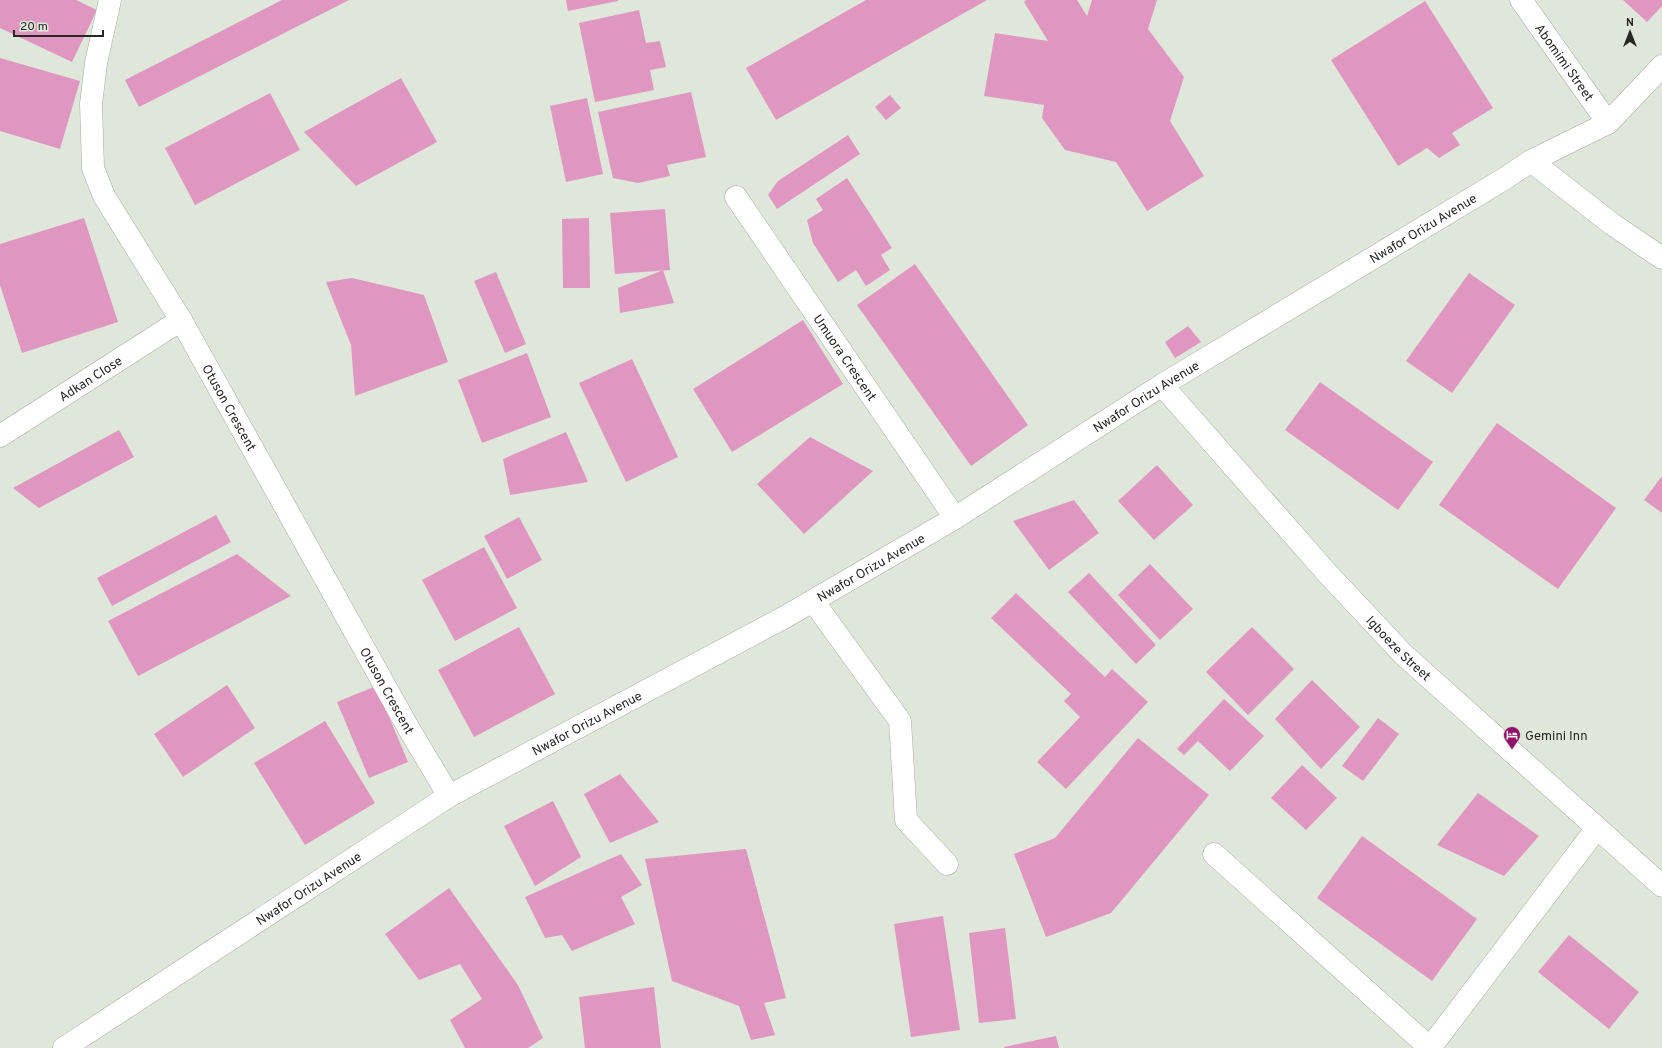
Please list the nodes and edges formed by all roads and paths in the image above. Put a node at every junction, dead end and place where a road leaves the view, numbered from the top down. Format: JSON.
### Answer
{"nodes":[{"id":1,"x":110,"y":0,"type":"edge"},
{"id":2,"x":1521,"y":0,"type":"edge"},
{"id":3,"x":1662,"y":66,"type":"edge"},
{"id":4,"x":1608,"y":124,"type":"junction"},
{"id":5,"x":1531,"y":161,"type":"junction"},
{"id":6,"x":736,"y":197,"type":"dead end"},
{"id":7,"x":1662,"y":258,"type":"edge"},
{"id":8,"x":181,"y":320,"type":"junction"},
{"id":9,"x":1162,"y":385,"type":"junction"},
{"id":10,"x":0,"y":436,"type":"edge"},
{"id":11,"x":955,"y":518,"type":"junction"},
{"id":12,"x":813,"y":601,"type":"junction"},
{"id":13,"x":449,"y":796,"type":"junction"},
{"id":14,"x":1597,"y":828,"type":"junction"},
{"id":15,"x":1214,"y":854,"type":"dead end"},
{"id":16,"x":947,"y":864,"type":"dead end"},
{"id":17,"x":1662,"y":886,"type":"edge"},
{"id":18,"x":64,"y":1048,"type":"edge"}],
"edges":[{"from":1,"to":8,"type":"street","name":"Otuson Crescent"},
{"from":2,"to":4,"type":"street","name":"Abomimi Street"},
{"from":3,"to":4,"type":"street","name":"Nwafor Orizu Avenue"},
{"from":4,"to":5,"type":"street","name":"Nwafor Orizu Avenue"},
{"from":5,"to":7,"type":"street"},
{"from":5,"to":9,"type":"street","name":"Nwafor Orizu Avenue"},
{"from":6,"to":11,"type":"street","name":"Umuora Crescent"},
{"from":8,"to":10,"type":"street","name":"Adkan Close"},
{"from":8,"to":13,"type":"street","name":"Otuson Crescent"},
{"from":9,"to":11,"type":"street","name":"Nwafor Orizu Avenue"},
{"from":9,"to":14,"type":"street","name":"Igboeze Street"},
{"from":11,"to":12,"type":"street","name":"Nwafor Orizu Avenue"},
{"from":12,"to":13,"type":"street","name":"Nwafor Orizu Avenue"},
{"from":12,"to":16,"type":"street"},
{"from":13,"to":18,"type":"street","name":"Nwafor Orizu Avenue"},
{"from":14,"to":15,"type":"street"},
{"from":14,"to":17,"type":"street","name":"Igboeze Street"}]}
